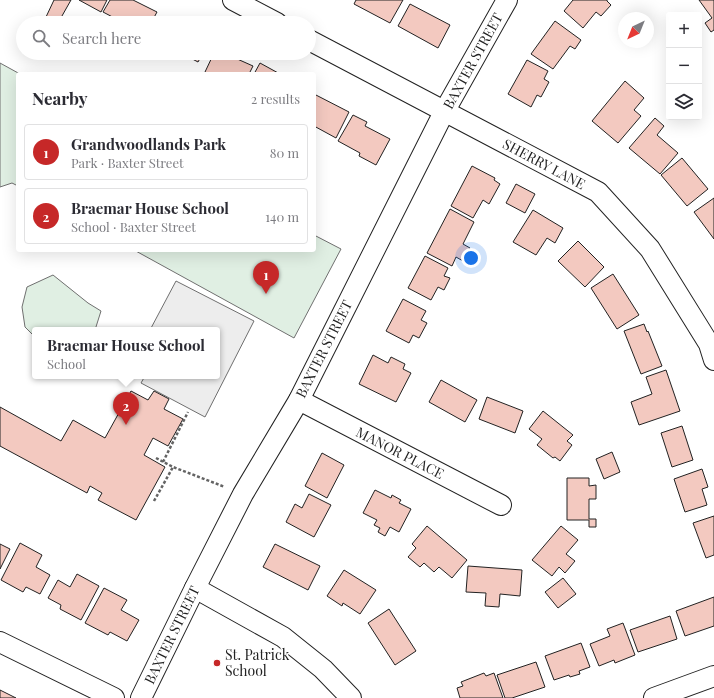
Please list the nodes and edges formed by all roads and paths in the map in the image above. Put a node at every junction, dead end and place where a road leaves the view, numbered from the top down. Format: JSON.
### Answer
{"nodes":[{"id":1,"x":233,"y":0,"type":"edge"},
{"id":2,"x":507,"y":0,"type":"edge"},
{"id":3,"x":264,"y":16,"type":"edge"},
{"id":4,"x":316,"y":44,"type":"edge"},
{"id":5,"x":444,"y":112,"type":"junction"},
{"id":6,"x":714,"y":360,"type":"edge"},
{"id":7,"x":299,"y":400,"type":"junction"},
{"id":8,"x":188,"y":412,"type":"dead end"},
{"id":9,"x":156,"y":458,"type":"dead end"},
{"id":10,"x":163,"y":462,"type":"junction"},
{"id":11,"x":173,"y":467,"type":"junction"},
{"id":12,"x":243,"y":494,"type":"junction"},
{"id":13,"x":154,"y":501,"type":"dead end"},
{"id":14,"x":501,"y":505,"type":"dead end"},
{"id":15,"x":195,"y":588,"type":"junction"},
{"id":16,"x":0,"y":642,"type":"edge"},
{"id":17,"x":714,"y":676,"type":"edge"},
{"id":18,"x":114,"y":698,"type":"edge"},
{"id":19,"x":141,"y":698,"type":"edge"},
{"id":20,"x":352,"y":698,"type":"edge"},
{"id":21,"x":654,"y":698,"type":"edge"}],
"edges":[{"from":1,"to":3,"type":"street"},
{"from":2,"to":5,"type":"street","name":"BAXTER STREET"},
{"from":4,"to":5,"type":"street","name":"SHERRY LANE"},
{"from":5,"to":6,"type":"street","name":"SHERRY LANE"},
{"from":5,"to":7,"type":"street","name":"BAXTER STREET"},
{"from":7,"to":12,"type":"street","name":"BAXTER STREET"},
{"from":7,"to":14,"type":"street","name":"MANOR PLACE"},
{"from":8,"to":10,"type":"path"},
{"from":9,"to":10,"type":"path"},
{"from":10,"to":11,"type":"path"},
{"from":11,"to":12,"type":"path"},
{"from":11,"to":13,"type":"path"},
{"from":12,"to":15,"type":"street","name":"BAXTER STREET"},
{"from":15,"to":19,"type":"street","name":"BAXTER STREET"},
{"from":15,"to":20,"type":"street"},
{"from":16,"to":18,"type":"street"},
{"from":17,"to":21,"type":"street"}]}
